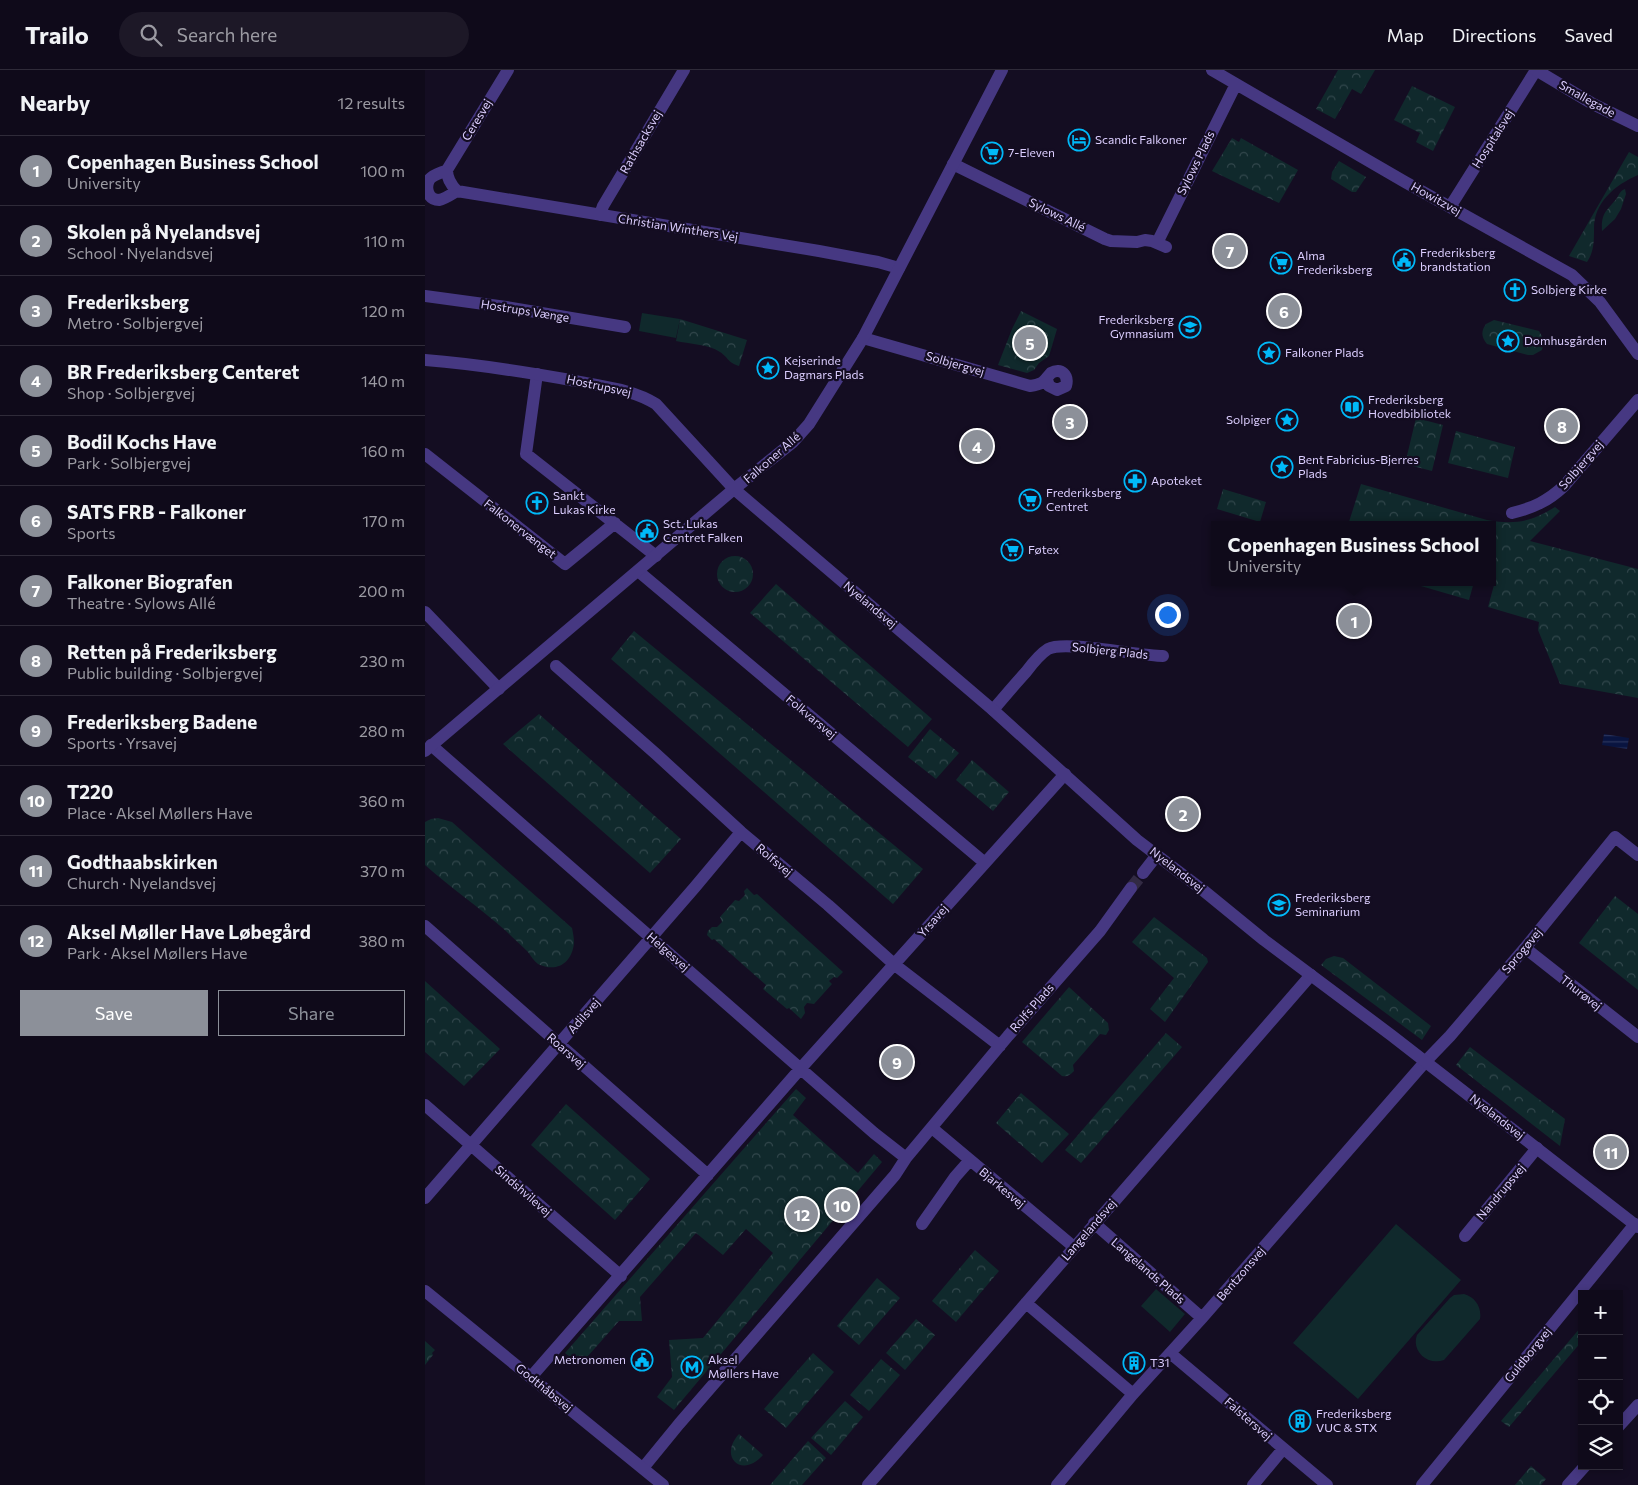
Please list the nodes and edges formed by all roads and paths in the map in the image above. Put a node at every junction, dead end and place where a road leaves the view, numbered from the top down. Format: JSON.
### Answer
{"nodes":[{"id":1,"x":508,"y":70,"type":"edge"},
{"id":2,"x":684,"y":70,"type":"edge"},
{"id":3,"x":1002,"y":70,"type":"edge"},
{"id":4,"x":1212,"y":70,"type":"edge"},
{"id":5,"x":1536,"y":70,"type":"edge"},
{"id":6,"x":1236,"y":84,"type":"junction"},
{"id":7,"x":1638,"y":126,"type":"edge"},
{"id":8,"x":953,"y":164,"type":"junction"},
{"id":9,"x":451,"y":181,"type":"junction"},
{"id":10,"x":426,"y":187,"type":"edge"},
{"id":11,"x":1450,"y":207,"type":"junction"},
{"id":12,"x":600,"y":215,"type":"junction"},
{"id":13,"x":1161,"y":245,"type":"joint"},
{"id":14,"x":899,"y":268,"type":"junction"},
{"id":15,"x":425,"y":296,"type":"edge"},
{"id":16,"x":625,"y":327,"type":"dead end"},
{"id":17,"x":863,"y":338,"type":"junction"},
{"id":18,"x":1638,"y":354,"type":"edge"},
{"id":19,"x":425,"y":360,"type":"edge"},
{"id":20,"x":537,"y":374,"type":"junction"},
{"id":21,"x":1047,"y":380,"type":"dead end"},
{"id":22,"x":1638,"y":400,"type":"edge"},
{"id":23,"x":425,"y":454,"type":"edge"},
{"id":24,"x":734,"y":489,"type":"junction"},
{"id":25,"x":1512,"y":513,"type":"dead end"},
{"id":26,"x":615,"y":523,"type":"junction"},
{"id":27,"x":656,"y":556,"type":"junction"},
{"id":28,"x":638,"y":571,"type":"junction"},
{"id":29,"x":426,"y":614,"type":"edge"},
{"id":30,"x":1163,"y":656,"type":"dead end"},
{"id":31,"x":556,"y":666,"type":"dead end"},
{"id":32,"x":499,"y":689,"type":"junction"},
{"id":33,"x":993,"y":710,"type":"junction"},
{"id":34,"x":428,"y":748,"type":"edge"},
{"id":35,"x":1065,"y":774,"type":"junction"},
{"id":36,"x":741,"y":832,"type":"junction"},
{"id":37,"x":1157,"y":855,"type":"junction"},
{"id":38,"x":1638,"y":855,"type":"edge"},
{"id":39,"x":985,"y":863,"type":"junction"},
{"id":40,"x":1143,"y":873,"type":"tunnel mouth"},
{"id":41,"x":1131,"y":888,"type":"tunnel mouth"},
{"id":42,"x":425,"y":926,"type":"edge"},
{"id":43,"x":651,"y":938,"type":"junction"},
{"id":44,"x":1525,"y":948,"type":"junction"},
{"id":45,"x":895,"y":965,"type":"junction"},
{"id":46,"x":1311,"y":975,"type":"junction"},
{"id":47,"x":1638,"y":1037,"type":"edge"},
{"id":48,"x":559,"y":1045,"type":"junction"},
{"id":49,"x":999,"y":1046,"type":"junction"},
{"id":50,"x":1425,"y":1062,"type":"junction"},
{"id":51,"x":801,"y":1068,"type":"junction"},
{"id":52,"x":425,"y":1105,"type":"edge"},
{"id":53,"x":932,"y":1128,"type":"junction"},
{"id":54,"x":470,"y":1145,"type":"junction"},
{"id":55,"x":1537,"y":1148,"type":"junction"},
{"id":56,"x":906,"y":1158,"type":"junction"},
{"id":57,"x":970,"y":1160,"type":"junction"},
{"id":58,"x":708,"y":1175,"type":"junction"},
{"id":59,"x":425,"y":1198,"type":"edge"},
{"id":60,"x":922,"y":1224,"type":"dead end"},
{"id":61,"x":1094,"y":1224,"type":"junction"},
{"id":62,"x":1636,"y":1226,"type":"edge"},
{"id":63,"x":1465,"y":1236,"type":"dead end"},
{"id":64,"x":1073,"y":1247,"type":"junction"},
{"id":65,"x":621,"y":1276,"type":"junction"},
{"id":66,"x":425,"y":1291,"type":"edge"},
{"id":67,"x":1026,"y":1303,"type":"junction"},
{"id":68,"x":1202,"y":1318,"type":"junction"},
{"id":69,"x":1171,"y":1353,"type":"junction"},
{"id":70,"x":531,"y":1377,"type":"junction"},
{"id":71,"x":1133,"y":1394,"type":"junction"},
{"id":72,"x":1638,"y":1405,"type":"edge"},
{"id":73,"x":1620,"y":1425,"type":"edge"},
{"id":74,"x":1283,"y":1449,"type":"junction"},
{"id":75,"x":643,"y":1468,"type":"junction"},
{"id":76,"x":1581,"y":1470,"type":"edge"},
{"id":77,"x":663,"y":1485,"type":"edge"},
{"id":78,"x":868,"y":1485,"type":"edge"},
{"id":79,"x":1057,"y":1485,"type":"edge"},
{"id":80,"x":1253,"y":1485,"type":"edge"},
{"id":81,"x":1327,"y":1485,"type":"edge"},
{"id":82,"x":1422,"y":1485,"type":"edge"},
{"id":83,"x":1568,"y":1485,"type":"edge"}],
"edges":[{"from":1,"to":9,"type":"street","name":"Ceresvej"},
{"from":2,"to":12,"type":"street","name":"Rathsacksvej"},
{"from":3,"to":8,"type":"street","name":"Falkoner Allé"},
{"from":4,"to":6,"type":"street","name":"Howitzvej"},
{"from":5,"to":7,"type":"street","name":"Smallegade"},
{"from":5,"to":11,"type":"street","name":"Hospitalsvej"},
{"from":6,"to":11,"type":"street","name":"Howitzvej"},
{"from":6,"to":13,"type":"street","name":"Sylows Plads"},
{"from":8,"to":13,"type":"street","name":"Sylows Allé"},
{"from":8,"to":14,"type":"street","name":"Falkoner Allé"},
{"from":9,"to":10,"type":"street","name":"Ceresvej"},
{"from":9,"to":10,"type":"street","name":"Christian Winthers Vej"},
{"from":9,"to":12,"type":"street","name":"Christian Winthers Vej"},
{"from":11,"to":18,"type":"street","name":"Howitzvej"},
{"from":12,"to":14,"type":"street","name":"Christian Winthers Vej"},
{"from":14,"to":17,"type":"street","name":"Falkoner Allé"},
{"from":15,"to":16,"type":"street","name":"Hostrups Vænge"},
{"from":17,"to":21,"type":"street","name":"Solbjergvej"},
{"from":17,"to":24,"type":"street","name":"Falkoner Allé"},
{"from":19,"to":20,"type":"street","name":"Hostrupsvej"},
{"from":20,"to":24,"type":"street","name":"Hostrupsvej"},
{"from":20,"to":26,"type":"street"},
{"from":22,"to":25,"type":"street","name":"Solbjergvej"},
{"from":23,"to":26,"type":"street","name":"Falkonervænget"},
{"from":24,"to":27,"type":"street","name":"Falkoner Allé"},
{"from":24,"to":33,"type":"street","name":"Nyelandsvej"},
{"from":26,"to":27,"type":"street"},
{"from":27,"to":28,"type":"street","name":"Falkoner Allé"},
{"from":28,"to":32,"type":"street","name":"Falkoner Allé"},
{"from":28,"to":39,"type":"street","name":"Folkvarsvej"},
{"from":29,"to":32,"type":"street"},
{"from":30,"to":33,"type":"street","name":"Solbjerg Plads"},
{"from":31,"to":36,"type":"street","name":"Rolfsvej"},
{"from":32,"to":34,"type":"street","name":"Falkoner Allé"},
{"from":33,"to":35,"type":"street","name":"Nyelandsvej"},
{"from":34,"to":43,"type":"street","name":"Helgesvej"},
{"from":35,"to":37,"type":"street","name":"Nyelandsvej"},
{"from":35,"to":39,"type":"street","name":"Yrsavej"},
{"from":36,"to":43,"type":"street","name":"Adilsvej"},
{"from":36,"to":45,"type":"street","name":"Rolfsvej"},
{"from":37,"to":40,"type":"street"},
{"from":37,"to":46,"type":"street","name":"Nyelandsvej"},
{"from":38,"to":44,"type":"street","name":"Sprogøvej"},
{"from":39,"to":45,"type":"street","name":"Yrsavej"},
{"from":41,"to":49,"type":"street","name":"Rolfs Plads"},
{"from":42,"to":48,"type":"street","name":"Roarsvej"},
{"from":43,"to":48,"type":"street","name":"Adilsvej"},
{"from":43,"to":51,"type":"street","name":"Helgesvej"},
{"from":44,"to":47,"type":"street","name":"Thurøvej"},
{"from":44,"to":50,"type":"street","name":"Sprogøvej"},
{"from":45,"to":49,"type":"street","name":"Rolfsvej"},
{"from":45,"to":51,"type":"street","name":"Yrsavej"},
{"from":46,"to":50,"type":"street","name":"Nyelandsvej"},
{"from":46,"to":61,"type":"street","name":"Langelandsvej"},
{"from":48,"to":54,"type":"street","name":"Adilsvej"},
{"from":48,"to":58,"type":"street","name":"Roarsvej"},
{"from":49,"to":53,"type":"street","name":"Rolfs Plads"},
{"from":50,"to":55,"type":"street","name":"Nyelandsvej"},
{"from":50,"to":68,"type":"street","name":"Bentzonsvej"},
{"from":51,"to":56,"type":"street","name":"Helgesvej"},
{"from":51,"to":58,"type":"street"},
{"from":52,"to":54,"type":"street","name":"Sindshvilevej"},
{"from":53,"to":56,"type":"street"},
{"from":53,"to":57,"type":"street","name":"Bjarkesvej"},
{"from":54,"to":59,"type":"street","name":"Adilsvej"},
{"from":54,"to":65,"type":"street","name":"Sindshvilevej"},
{"from":55,"to":62,"type":"street","name":"Nyelandsvej"},
{"from":55,"to":63,"type":"street","name":"Nandrupsvej"},
{"from":56,"to":75,"type":"street"},
{"from":57,"to":60,"type":"street"},
{"from":57,"to":64,"type":"street","name":"Bjarkesvej"},
{"from":58,"to":65,"type":"street"},
{"from":61,"to":64,"type":"street","name":"Langelandsvej"},
{"from":61,"to":68,"type":"street","name":"Langelands Plads"},
{"from":62,"to":82,"type":"street","name":"Guldborgvej"},
{"from":64,"to":67,"type":"street","name":"Langelandsvej"},
{"from":65,"to":70,"type":"street"},
{"from":66,"to":70,"type":"street","name":"Godthåbsvej"},
{"from":67,"to":71,"type":"street"},
{"from":67,"to":78,"type":"street","name":"Langelandsvej"},
{"from":68,"to":69,"type":"street","name":"Bentzonsvej"},
{"from":69,"to":71,"type":"street","name":"Bentzonsvej"},
{"from":69,"to":74,"type":"street","name":"Falstersvej"},
{"from":70,"to":75,"type":"street","name":"Godthåbsvej"},
{"from":71,"to":79,"type":"street","name":"Bentzonsvej"},
{"from":72,"to":73,"type":"street"},
{"from":74,"to":80,"type":"street"},
{"from":74,"to":81,"type":"street","name":"Falstersvej"},
{"from":75,"to":77,"type":"street","name":"Godthåbsvej"},
{"from":76,"to":83,"type":"street"}]}
